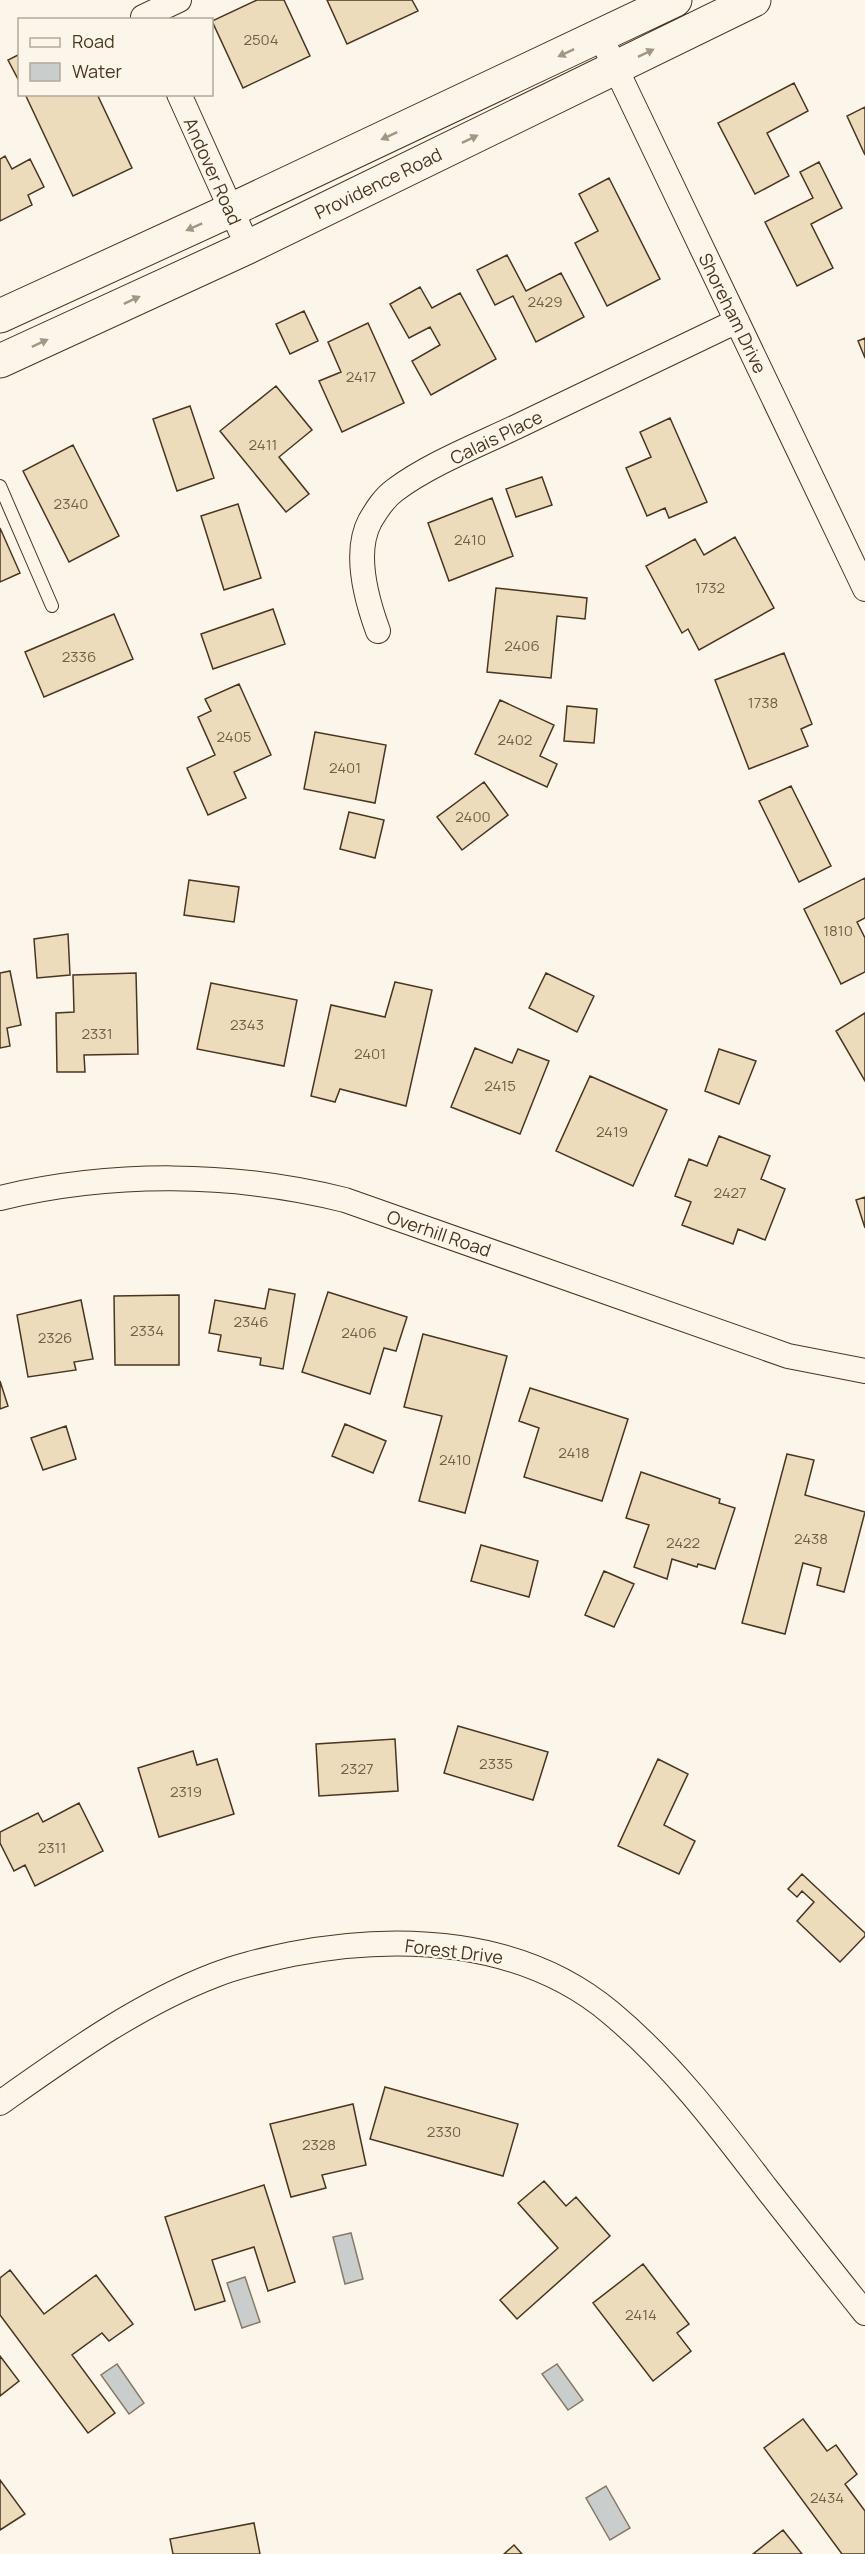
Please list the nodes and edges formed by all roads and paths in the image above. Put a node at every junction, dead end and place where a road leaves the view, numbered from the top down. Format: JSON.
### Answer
{"nodes":[{"id":1,"x":179,"y":0,"type":"edge"},
{"id":2,"x":675,"y":0,"type":"edge"},
{"id":3,"x":754,"y":0,"type":"edge"},
{"id":4,"x":141,"y":12,"type":"edge"},
{"id":5,"x":601,"y":37,"type":"junction"},
{"id":6,"x":616,"y":68,"type":"junction"},
{"id":7,"x":180,"y":96,"type":"edge"},
{"id":8,"x":231,"y":210,"type":"junction"},
{"id":9,"x":248,"y":247,"type":"junction"},
{"id":10,"x":0,"y":316,"type":"edge"},
{"id":11,"x":737,"y":321,"type":"junction"},
{"id":12,"x":0,"y":361,"type":"edge"},
{"id":13,"x":0,"y":486,"type":"edge"},
{"id":14,"x":865,"y":589,"type":"edge"},
{"id":15,"x":52,"y":606,"type":"dead end"},
{"id":16,"x":378,"y":631,"type":"dead end"},
{"id":17,"x":0,"y":1198,"type":"edge"},
{"id":18,"x":865,"y":1371,"type":"edge"},
{"id":19,"x":0,"y":2103,"type":"edge"},
{"id":20,"x":865,"y":2313,"type":"edge"}],
"edges":[{"from":1,"to":4,"type":"street"},
{"from":2,"to":5,"type":"main road","name":"Providence Road"},
{"from":6,"to":3,"type":"main road","name":"Providence Road","one_way":true},
{"from":5,"to":6,"type":"street","name":"Shoreham Drive"},
{"from":5,"to":8,"type":"main road","name":"Providence Road","one_way":true},
{"from":9,"to":6,"type":"main road","name":"Providence Road","one_way":true},
{"from":6,"to":11,"type":"street","name":"Shoreham Drive"},
{"from":7,"to":8,"type":"street","name":"Andover Road"},
{"from":8,"to":9,"type":"street","name":"Andover Road"},
{"from":8,"to":10,"type":"main road","name":"Providence Road","one_way":true},
{"from":12,"to":9,"type":"main road","name":"Providence Road","one_way":true},
{"from":11,"to":14,"type":"street","name":"Shoreham Drive"},
{"from":11,"to":16,"type":"street","name":"Calais Place"},
{"from":13,"to":15,"type":"lane"},
{"from":17,"to":18,"type":"street","name":"Overhill Road"},
{"from":19,"to":20,"type":"street","name":"Forest Drive"}]}
